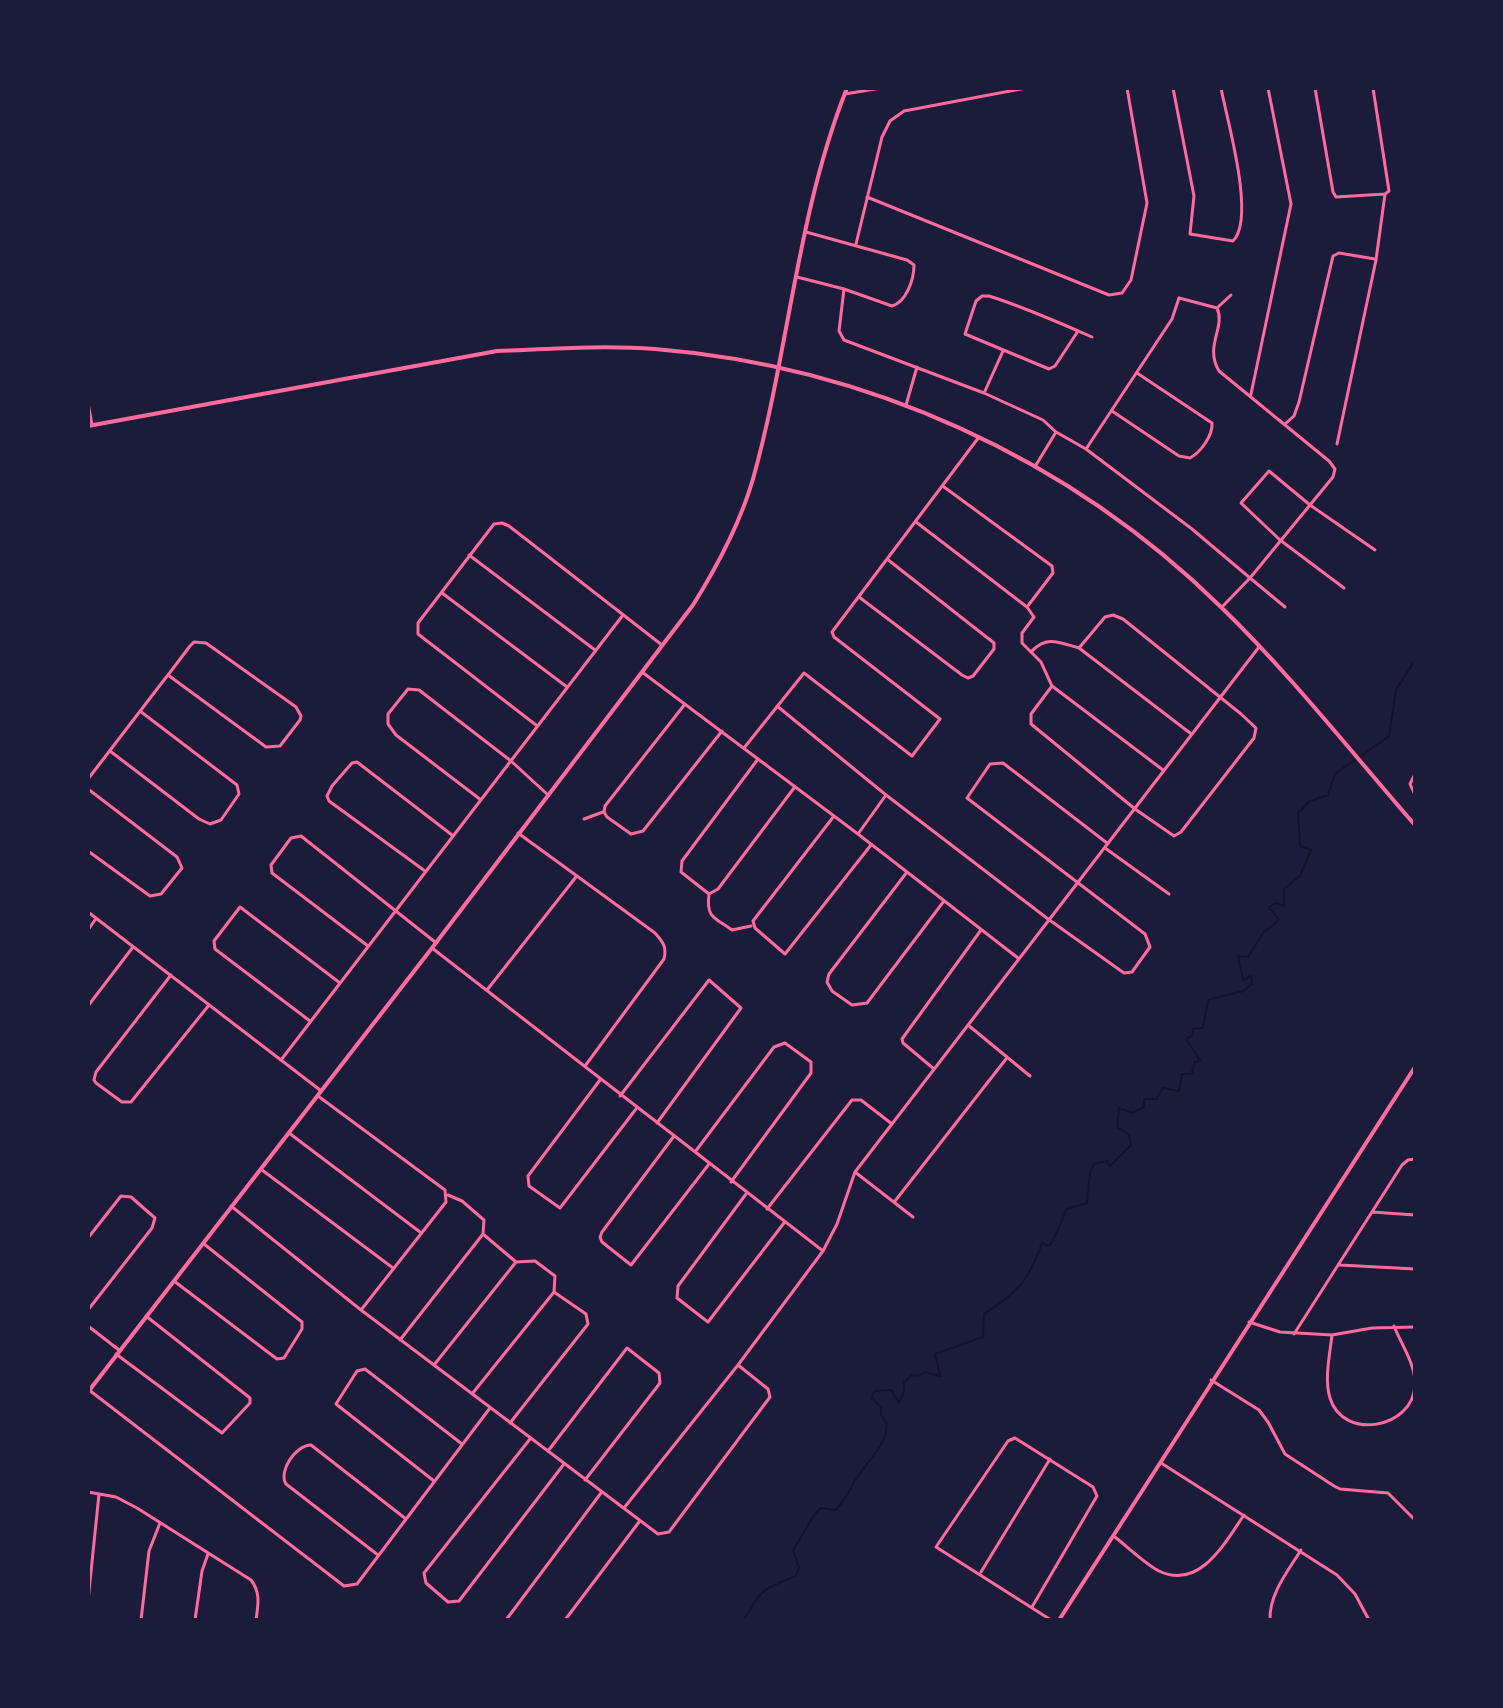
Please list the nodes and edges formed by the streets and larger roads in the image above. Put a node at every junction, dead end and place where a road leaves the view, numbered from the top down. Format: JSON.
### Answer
{"nodes":[{"id":1,"x":847,"y":88,"type":"edge"},
{"id":2,"x":881,"y":88,"type":"edge"},
{"id":3,"x":989,"y":88,"type":"edge"},
{"id":4,"x":1026,"y":88,"type":"edge"},
{"id":5,"x":1127,"y":88,"type":"edge"},
{"id":6,"x":1173,"y":88,"type":"edge"},
{"id":7,"x":1221,"y":88,"type":"edge"},
{"id":8,"x":1268,"y":88,"type":"edge"},
{"id":9,"x":1315,"y":88,"type":"edge"},
{"id":10,"x":1373,"y":88,"type":"edge"},
{"id":11,"x":844,"y":94,"type":"junction"},
{"id":12,"x":990,"y":95,"type":"junction"},
{"id":13,"x":1385,"y":194,"type":"junction"},
{"id":14,"x":867,"y":197,"type":"junction"},
{"id":15,"x":806,"y":232,"type":"junction"},
{"id":16,"x":856,"y":244,"type":"junction"},
{"id":17,"x":1376,"y":260,"type":"junction"},
{"id":18,"x":797,"y":277,"type":"junction"},
{"id":19,"x":844,"y":289,"type":"junction"},
{"id":20,"x":1231,"y":295,"type":"dead end"},
{"id":21,"x":1217,"y":308,"type":"junction"},
{"id":22,"x":1078,"y":331,"type":"junction"},
{"id":23,"x":1092,"y":337,"type":"dead end"},
{"id":24,"x":1003,"y":351,"type":"junction"},
{"id":25,"x":917,"y":367,"type":"junction"},
{"id":26,"x":777,"y":369,"type":"junction"},
{"id":27,"x":1137,"y":373,"type":"junction"},
{"id":28,"x":984,"y":393,"type":"junction"},
{"id":29,"x":1251,"y":396,"type":"junction"},
{"id":30,"x":88,"y":403,"type":"edge"},
{"id":31,"x":906,"y":405,"type":"junction"},
{"id":32,"x":1112,"y":411,"type":"junction"},
{"id":33,"x":1285,"y":424,"type":"junction"},
{"id":34,"x":90,"y":425,"type":"edge"},
{"id":35,"x":1056,"y":432,"type":"junction"},
{"id":36,"x":979,"y":437,"type":"junction"},
{"id":37,"x":1337,"y":444,"type":"dead end"},
{"id":38,"x":1086,"y":449,"type":"junction"},
{"id":39,"x":1036,"y":465,"type":"junction"},
{"id":40,"x":944,"y":487,"type":"junction"},
{"id":41,"x":1310,"y":505,"type":"junction"},
{"id":42,"x":916,"y":522,"type":"junction"},
{"id":43,"x":1280,"y":540,"type":"junction"},
{"id":44,"x":1375,"y":550,"type":"dead end"},
{"id":45,"x":469,"y":555,"type":"junction"},
{"id":46,"x":887,"y":559,"type":"junction"},
{"id":47,"x":1250,"y":578,"type":"junction"},
{"id":48,"x":1344,"y":588,"type":"dead end"},
{"id":49,"x":441,"y":592,"type":"junction"},
{"id":50,"x":859,"y":597,"type":"junction"},
{"id":51,"x":1027,"y":607,"type":"junction"},
{"id":52,"x":1221,"y":607,"type":"junction"},
{"id":53,"x":1285,"y":607,"type":"dead end"},
{"id":54,"x":623,"y":615,"type":"junction"},
{"id":55,"x":662,"y":645,"type":"junction"},
{"id":56,"x":1259,"y":647,"type":"junction"},
{"id":57,"x":1079,"y":648,"type":"junction"},
{"id":58,"x":595,"y":650,"type":"junction"},
{"id":59,"x":1032,"y":651,"type":"junction"},
{"id":60,"x":642,"y":672,"type":"junction"},
{"id":61,"x":168,"y":675,"type":"junction"},
{"id":62,"x":1052,"y":686,"type":"junction"},
{"id":63,"x":567,"y":687,"type":"junction"},
{"id":64,"x":1221,"y":698,"type":"junction"},
{"id":65,"x":685,"y":703,"type":"junction"},
{"id":66,"x":777,"y":706,"type":"junction"},
{"id":67,"x":140,"y":711,"type":"junction"},
{"id":68,"x":536,"y":725,"type":"junction"},
{"id":69,"x":722,"y":731,"type":"junction"},
{"id":70,"x":1191,"y":733,"type":"junction"},
{"id":71,"x":744,"y":748,"type":"junction"},
{"id":72,"x":110,"y":751,"type":"junction"},
{"id":73,"x":758,"y":759,"type":"junction"},
{"id":74,"x":511,"y":761,"type":"junction"},
{"id":75,"x":1163,"y":770,"type":"junction"},
{"id":76,"x":1415,"y":774,"type":"edge"},
{"id":77,"x":88,"y":779,"type":"edge"},
{"id":78,"x":795,"y":787,"type":"junction"},
{"id":79,"x":88,"y":789,"type":"edge"},
{"id":80,"x":547,"y":794,"type":"junction"},
{"id":81,"x":886,"y":795,"type":"junction"},
{"id":82,"x":1415,"y":795,"type":"edge"},
{"id":83,"x":481,"y":800,"type":"junction"},
{"id":84,"x":1135,"y":809,"type":"junction"},
{"id":85,"x":604,"y":812,"type":"junction"},
{"id":86,"x":834,"y":816,"type":"junction"},
{"id":87,"x":584,"y":819,"type":"dead end"},
{"id":88,"x":1415,"y":825,"type":"edge"},
{"id":89,"x":518,"y":833,"type":"junction"},
{"id":90,"x":858,"y":834,"type":"junction"},
{"id":91,"x":452,"y":835,"type":"junction"},
{"id":92,"x":871,"y":845,"type":"junction"},
{"id":93,"x":1107,"y":846,"type":"junction"},
{"id":94,"x":88,"y":851,"type":"edge"},
{"id":95,"x":425,"y":871,"type":"junction"},
{"id":96,"x":907,"y":872,"type":"junction"},
{"id":97,"x":576,"y":876,"type":"junction"},
{"id":98,"x":1078,"y":882,"type":"junction"},
{"id":99,"x":709,"y":894,"type":"junction"},
{"id":100,"x":1169,"y":894,"type":"dead end"},
{"id":101,"x":944,"y":901,"type":"junction"},
{"id":102,"x":396,"y":910,"type":"junction"},
{"id":103,"x":88,"y":912,"type":"edge"},
{"id":104,"x":97,"y":919,"type":"junction"},
{"id":105,"x":1048,"y":919,"type":"junction"},
{"id":106,"x":753,"y":925,"type":"junction"},
{"id":107,"x":88,"y":930,"type":"edge"},
{"id":108,"x":981,"y":930,"type":"junction"},
{"id":109,"x":436,"y":943,"type":"junction"},
{"id":110,"x":368,"y":946,"type":"junction"},
{"id":111,"x":133,"y":947,"type":"junction"},
{"id":112,"x":432,"y":948,"type":"junction"},
{"id":113,"x":1018,"y":958,"type":"junction"},
{"id":114,"x":171,"y":975,"type":"junction"},
{"id":115,"x":340,"y":983,"type":"junction"},
{"id":116,"x":487,"y":990,"type":"junction"},
{"id":117,"x":209,"y":1005,"type":"junction"},
{"id":118,"x":88,"y":1006,"type":"edge"},
{"id":119,"x":310,"y":1021,"type":"junction"},
{"id":120,"x":968,"y":1025,"type":"junction"},
{"id":121,"x":1006,"y":1059,"type":"junction"},
{"id":122,"x":281,"y":1060,"type":"junction"},
{"id":123,"x":1415,"y":1067,"type":"edge"},
{"id":124,"x":584,"y":1068,"type":"junction"},
{"id":125,"x":935,"y":1069,"type":"junction"},
{"id":126,"x":1030,"y":1076,"type":"dead end"},
{"id":127,"x":600,"y":1080,"type":"junction"},
{"id":128,"x":318,"y":1093,"type":"junction"},
{"id":129,"x":620,"y":1096,"type":"junction"},
{"id":130,"x":636,"y":1108,"type":"junction"},
{"id":131,"x":657,"y":1123,"type":"junction"},
{"id":132,"x":892,"y":1124,"type":"junction"},
{"id":133,"x":288,"y":1132,"type":"junction"},
{"id":134,"x":674,"y":1136,"type":"junction"},
{"id":135,"x":695,"y":1152,"type":"junction"},
{"id":136,"x":1415,"y":1159,"type":"edge"},
{"id":137,"x":709,"y":1164,"type":"junction"},
{"id":138,"x":260,"y":1168,"type":"junction"},
{"id":139,"x":855,"y":1172,"type":"junction"},
{"id":140,"x":731,"y":1182,"type":"junction"},
{"id":141,"x":446,"y":1193,"type":"junction"},
{"id":142,"x":746,"y":1194,"type":"junction"},
{"id":143,"x":895,"y":1201,"type":"junction"},
{"id":144,"x":231,"y":1206,"type":"junction"},
{"id":145,"x":767,"y":1209,"type":"junction"},
{"id":146,"x":1372,"y":1212,"type":"junction"},
{"id":147,"x":1415,"y":1215,"type":"edge"},
{"id":148,"x":913,"y":1217,"type":"dead end"},
{"id":149,"x":784,"y":1223,"type":"junction"},
{"id":150,"x":420,"y":1232,"type":"junction"},
{"id":151,"x":483,"y":1234,"type":"junction"},
{"id":152,"x":88,"y":1238,"type":"edge"},
{"id":153,"x":202,"y":1243,"type":"junction"},
{"id":154,"x":823,"y":1251,"type":"junction"},
{"id":155,"x":516,"y":1262,"type":"junction"},
{"id":156,"x":1340,"y":1265,"type":"junction"},
{"id":157,"x":393,"y":1268,"type":"junction"},
{"id":158,"x":1415,"y":1269,"type":"edge"},
{"id":159,"x":174,"y":1281,"type":"junction"},
{"id":160,"x":554,"y":1292,"type":"junction"},
{"id":161,"x":88,"y":1310,"type":"edge"},
{"id":162,"x":361,"y":1310,"type":"junction"},
{"id":163,"x":146,"y":1316,"type":"junction"},
{"id":164,"x":1249,"y":1322,"type":"junction"},
{"id":165,"x":88,"y":1326,"type":"edge"},
{"id":166,"x":1394,"y":1326,"type":"junction"},
{"id":167,"x":1415,"y":1327,"type":"edge"},
{"id":168,"x":1294,"y":1334,"type":"junction"},
{"id":169,"x":1332,"y":1335,"type":"junction"},
{"id":170,"x":400,"y":1340,"type":"junction"},
{"id":171,"x":117,"y":1352,"type":"junction"},
{"id":172,"x":434,"y":1365,"type":"junction"},
{"id":173,"x":738,"y":1365,"type":"junction"},
{"id":174,"x":1211,"y":1380,"type":"junction"},
{"id":175,"x":89,"y":1391,"type":"edge"},
{"id":176,"x":472,"y":1394,"type":"junction"},
{"id":177,"x":490,"y":1408,"type":"junction"},
{"id":178,"x":510,"y":1423,"type":"junction"},
{"id":179,"x":530,"y":1439,"type":"junction"},
{"id":180,"x":462,"y":1444,"type":"junction"},
{"id":181,"x":548,"y":1451,"type":"junction"},
{"id":182,"x":1050,"y":1459,"type":"junction"},
{"id":183,"x":1161,"y":1463,"type":"junction"},
{"id":184,"x":564,"y":1464,"type":"junction"},
{"id":185,"x":585,"y":1480,"type":"junction"},
{"id":186,"x":434,"y":1481,"type":"junction"},
{"id":187,"x":88,"y":1492,"type":"edge"},
{"id":188,"x":601,"y":1493,"type":"junction"},
{"id":189,"x":99,"y":1494,"type":"junction"},
{"id":190,"x":624,"y":1508,"type":"junction"},
{"id":191,"x":1244,"y":1515,"type":"junction"},
{"id":192,"x":406,"y":1519,"type":"junction"},
{"id":193,"x":1415,"y":1520,"type":"edge"},
{"id":194,"x":639,"y":1522,"type":"junction"},
{"id":195,"x":160,"y":1523,"type":"junction"},
{"id":196,"x":1115,"y":1537,"type":"junction"},
{"id":197,"x":1301,"y":1550,"type":"junction"},
{"id":198,"x":208,"y":1554,"type":"junction"},
{"id":199,"x":378,"y":1555,"type":"junction"},
{"id":200,"x":980,"y":1573,"type":"junction"},
{"id":201,"x":88,"y":1601,"type":"edge"},
{"id":202,"x":1032,"y":1607,"type":"junction"},
{"id":203,"x":141,"y":1620,"type":"edge"},
{"id":204,"x":195,"y":1620,"type":"edge"},
{"id":205,"x":256,"y":1620,"type":"edge"},
{"id":206,"x":506,"y":1620,"type":"edge"},
{"id":207,"x":565,"y":1620,"type":"edge"},
{"id":208,"x":1051,"y":1620,"type":"edge"},
{"id":209,"x":1059,"y":1620,"type":"edge"},
{"id":210,"x":1270,"y":1620,"type":"edge"},
{"id":211,"x":1369,"y":1620,"type":"edge"}],
"edges":[{"from":1,"to":11,"type":"street"},
{"from":2,"to":11,"type":"street"},
{"from":3,"to":12,"type":"street"},
{"from":4,"to":12,"type":"street"},
{"from":5,"to":14,"type":"street"},
{"from":6,"to":7,"type":"street"},
{"from":8,"to":29,"type":"street"},
{"from":9,"to":13,"type":"street"},
{"from":10,"to":13,"type":"street"},
{"from":11,"to":15,"type":"street"},
{"from":12,"to":14,"type":"street"},
{"from":13,"to":17,"type":"street"},
{"from":14,"to":16,"type":"street"},
{"from":15,"to":16,"type":"street"},
{"from":15,"to":18,"type":"street"},
{"from":16,"to":19,"type":"street"},
{"from":17,"to":33,"type":"street"},
{"from":17,"to":37,"type":"street"},
{"from":18,"to":19,"type":"street"},
{"from":18,"to":26,"type":"street"},
{"from":19,"to":25,"type":"street"},
{"from":20,"to":21,"type":"street"},
{"from":21,"to":27,"type":"street"},
{"from":21,"to":29,"type":"street"},
{"from":22,"to":23,"type":"street"},
{"from":22,"to":24,"type":"street"},
{"from":22,"to":24,"type":"street"},
{"from":24,"to":28,"type":"street"},
{"from":25,"to":28,"type":"street"},
{"from":25,"to":31,"type":"street"},
{"from":26,"to":31,"type":"street"},
{"from":26,"to":34,"type":"street"},
{"from":26,"to":55,"type":"street"},
{"from":27,"to":32,"type":"street"},
{"from":27,"to":32,"type":"street"},
{"from":28,"to":35,"type":"street"},
{"from":29,"to":33,"type":"street"},
{"from":30,"to":34,"type":"street"},
{"from":31,"to":36,"type":"street"},
{"from":32,"to":38,"type":"street"},
{"from":33,"to":41,"type":"street"},
{"from":35,"to":38,"type":"street"},
{"from":35,"to":39,"type":"street"},
{"from":36,"to":39,"type":"street"},
{"from":36,"to":40,"type":"street"},
{"from":38,"to":47,"type":"street"},
{"from":39,"to":52,"type":"street"},
{"from":40,"to":42,"type":"street"},
{"from":40,"to":51,"type":"street"},
{"from":41,"to":43,"type":"street"},
{"from":41,"to":43,"type":"street"},
{"from":41,"to":44,"type":"street"},
{"from":42,"to":46,"type":"street"},
{"from":42,"to":51,"type":"street"},
{"from":43,"to":47,"type":"street"},
{"from":43,"to":48,"type":"street"},
{"from":45,"to":49,"type":"street"},
{"from":45,"to":54,"type":"street"},
{"from":45,"to":58,"type":"street"},
{"from":46,"to":50,"type":"street"},
{"from":46,"to":50,"type":"street"},
{"from":47,"to":52,"type":"street"},
{"from":47,"to":53,"type":"street"},
{"from":49,"to":63,"type":"street"},
{"from":49,"to":68,"type":"street"},
{"from":50,"to":66,"type":"street"},
{"from":51,"to":59,"type":"street"},
{"from":52,"to":56,"type":"street"},
{"from":54,"to":55,"type":"street"},
{"from":54,"to":58,"type":"street"},
{"from":55,"to":60,"type":"street"},
{"from":56,"to":64,"type":"street"},
{"from":56,"to":88,"type":"street"},
{"from":57,"to":59,"type":"street"},
{"from":57,"to":64,"type":"street"},
{"from":57,"to":70,"type":"street"},
{"from":58,"to":63,"type":"street"},
{"from":59,"to":62,"type":"street"},
{"from":60,"to":65,"type":"street"},
{"from":60,"to":80,"type":"street"},
{"from":61,"to":61,"type":"street"},
{"from":61,"to":67,"type":"street"},
{"from":62,"to":75,"type":"street"},
{"from":62,"to":84,"type":"street"},
{"from":63,"to":68,"type":"street"},
{"from":64,"to":70,"type":"street"},
{"from":64,"to":84,"type":"street"},
{"from":65,"to":69,"type":"street"},
{"from":65,"to":85,"type":"street"},
{"from":66,"to":71,"type":"street"},
{"from":66,"to":81,"type":"street"},
{"from":67,"to":72,"type":"street"},
{"from":67,"to":72,"type":"street"},
{"from":68,"to":74,"type":"street"},
{"from":69,"to":71,"type":"street"},
{"from":69,"to":85,"type":"street"},
{"from":70,"to":75,"type":"street"},
{"from":71,"to":73,"type":"street"},
{"from":72,"to":77,"type":"street"},
{"from":73,"to":78,"type":"street"},
{"from":73,"to":99,"type":"street"},
{"from":74,"to":80,"type":"street"},
{"from":74,"to":83,"type":"street"},
{"from":74,"to":83,"type":"street"},
{"from":75,"to":84,"type":"street"},
{"from":76,"to":82,"type":"street"},
{"from":78,"to":86,"type":"street"},
{"from":78,"to":99,"type":"street"},
{"from":79,"to":94,"type":"street"},
{"from":80,"to":89,"type":"street"},
{"from":81,"to":90,"type":"street"},
{"from":81,"to":105,"type":"street"},
{"from":83,"to":91,"type":"street"},
{"from":84,"to":93,"type":"street"},
{"from":85,"to":87,"type":"street"},
{"from":86,"to":90,"type":"street"},
{"from":86,"to":106,"type":"street"},
{"from":89,"to":97,"type":"street"},
{"from":89,"to":109,"type":"street"},
{"from":90,"to":92,"type":"street"},
{"from":91,"to":95,"type":"street"},
{"from":91,"to":95,"type":"street"},
{"from":92,"to":96,"type":"street"},
{"from":92,"to":106,"type":"street"},
{"from":93,"to":98,"type":"street"},
{"from":93,"to":98,"type":"street"},
{"from":93,"to":100,"type":"street"},
{"from":95,"to":102,"type":"street"},
{"from":96,"to":101,"type":"street"},
{"from":96,"to":101,"type":"street"},
{"from":97,"to":116,"type":"street"},
{"from":97,"to":124,"type":"street"},
{"from":98,"to":105,"type":"street"},
{"from":98,"to":105,"type":"street"},
{"from":99,"to":106,"type":"street"},
{"from":101,"to":108,"type":"street"},
{"from":102,"to":109,"type":"street"},
{"from":102,"to":110,"type":"street"},
{"from":102,"to":110,"type":"street"},
{"from":103,"to":104,"type":"street"},
{"from":104,"to":107,"type":"street"},
{"from":104,"to":111,"type":"street"},
{"from":105,"to":113,"type":"street"},
{"from":108,"to":113,"type":"street"},
{"from":108,"to":125,"type":"street"},
{"from":109,"to":112,"type":"street"},
{"from":110,"to":115,"type":"street"},
{"from":111,"to":114,"type":"street"},
{"from":111,"to":118,"type":"street"},
{"from":112,"to":116,"type":"street"},
{"from":112,"to":128,"type":"street"},
{"from":113,"to":120,"type":"street"},
{"from":114,"to":117,"type":"street"},
{"from":114,"to":117,"type":"street"},
{"from":115,"to":119,"type":"street"},
{"from":115,"to":119,"type":"street"},
{"from":116,"to":124,"type":"street"},
{"from":117,"to":122,"type":"street"},
{"from":119,"to":122,"type":"street"},
{"from":120,"to":121,"type":"street"},
{"from":120,"to":125,"type":"street"},
{"from":121,"to":126,"type":"street"},
{"from":121,"to":143,"type":"street"},
{"from":122,"to":128,"type":"street"},
{"from":123,"to":164,"type":"street"},
{"from":124,"to":127,"type":"street"},
{"from":125,"to":132,"type":"street"},
{"from":127,"to":129,"type":"street"},
{"from":127,"to":130,"type":"street"},
{"from":128,"to":133,"type":"street"},
{"from":128,"to":141,"type":"street"},
{"from":129,"to":130,"type":"street"},
{"from":129,"to":131,"type":"street"},
{"from":130,"to":131,"type":"street"},
{"from":131,"to":134,"type":"street"},
{"from":132,"to":139,"type":"street"},
{"from":132,"to":145,"type":"street"},
{"from":133,"to":138,"type":"street"},
{"from":133,"to":150,"type":"street"},
{"from":134,"to":135,"type":"street"},
{"from":134,"to":137,"type":"street"},
{"from":135,"to":137,"type":"street"},
{"from":135,"to":140,"type":"street"},
{"from":136,"to":146,"type":"street"},
{"from":137,"to":140,"type":"street"},
{"from":138,"to":144,"type":"street"},
{"from":138,"to":157,"type":"street"},
{"from":139,"to":143,"type":"street"},
{"from":139,"to":154,"type":"street"},
{"from":140,"to":142,"type":"street"},
{"from":141,"to":150,"type":"street"},
{"from":141,"to":151,"type":"street"},
{"from":142,"to":145,"type":"street"},
{"from":142,"to":149,"type":"street"},
{"from":143,"to":148,"type":"street"},
{"from":144,"to":153,"type":"street"},
{"from":144,"to":162,"type":"street"},
{"from":145,"to":149,"type":"street"},
{"from":146,"to":147,"type":"street"},
{"from":146,"to":156,"type":"street"},
{"from":149,"to":154,"type":"street"},
{"from":150,"to":157,"type":"street"},
{"from":151,"to":155,"type":"street"},
{"from":151,"to":170,"type":"street"},
{"from":152,"to":161,"type":"street"},
{"from":153,"to":159,"type":"street"},
{"from":153,"to":159,"type":"street"},
{"from":154,"to":173,"type":"street"},
{"from":155,"to":160,"type":"street"},
{"from":155,"to":172,"type":"street"},
{"from":156,"to":158,"type":"street"},
{"from":156,"to":168,"type":"street"},
{"from":157,"to":162,"type":"street"},
{"from":159,"to":163,"type":"street"},
{"from":160,"to":176,"type":"street"},
{"from":160,"to":178,"type":"street"},
{"from":162,"to":170,"type":"street"},
{"from":163,"to":171,"type":"street"},
{"from":163,"to":171,"type":"street"},
{"from":164,"to":168,"type":"street"},
{"from":164,"to":174,"type":"street"},
{"from":165,"to":171,"type":"street"},
{"from":166,"to":167,"type":"street"},
{"from":166,"to":169,"type":"street"},
{"from":166,"to":169,"type":"street"},
{"from":168,"to":169,"type":"street"},
{"from":170,"to":172,"type":"street"},
{"from":171,"to":175,"type":"street"},
{"from":172,"to":176,"type":"street"},
{"from":173,"to":190,"type":"street"},
{"from":173,"to":194,"type":"street"},
{"from":174,"to":183,"type":"street"},
{"from":174,"to":193,"type":"street"},
{"from":175,"to":199,"type":"street"},
{"from":176,"to":177,"type":"street"},
{"from":177,"to":178,"type":"street"},
{"from":177,"to":180,"type":"street"},
{"from":178,"to":179,"type":"street"},
{"from":179,"to":181,"type":"street"},
{"from":179,"to":184,"type":"street"},
{"from":180,"to":186,"type":"street"},
{"from":180,"to":186,"type":"street"},
{"from":181,"to":184,"type":"street"},
{"from":181,"to":185,"type":"street"},
{"from":182,"to":200,"type":"street"},
{"from":182,"to":200,"type":"street"},
{"from":182,"to":202,"type":"street"},
{"from":183,"to":191,"type":"street"},
{"from":183,"to":196,"type":"street"},
{"from":184,"to":185,"type":"street"},
{"from":185,"to":188,"type":"street"},
{"from":186,"to":192,"type":"street"},
{"from":187,"to":189,"type":"street"},
{"from":188,"to":190,"type":"street"},
{"from":188,"to":206,"type":"street"},
{"from":189,"to":195,"type":"street"},
{"from":189,"to":201,"type":"street"},
{"from":190,"to":194,"type":"street"},
{"from":191,"to":196,"type":"street"},
{"from":191,"to":197,"type":"street"},
{"from":192,"to":199,"type":"street"},
{"from":192,"to":199,"type":"street"},
{"from":194,"to":207,"type":"street"},
{"from":195,"to":198,"type":"street"},
{"from":195,"to":203,"type":"street"},
{"from":196,"to":209,"type":"street"},
{"from":197,"to":210,"type":"street"},
{"from":197,"to":211,"type":"street"},
{"from":198,"to":204,"type":"street"},
{"from":198,"to":205,"type":"street"},
{"from":200,"to":202,"type":"street"},
{"from":202,"to":208,"type":"street"}]}
